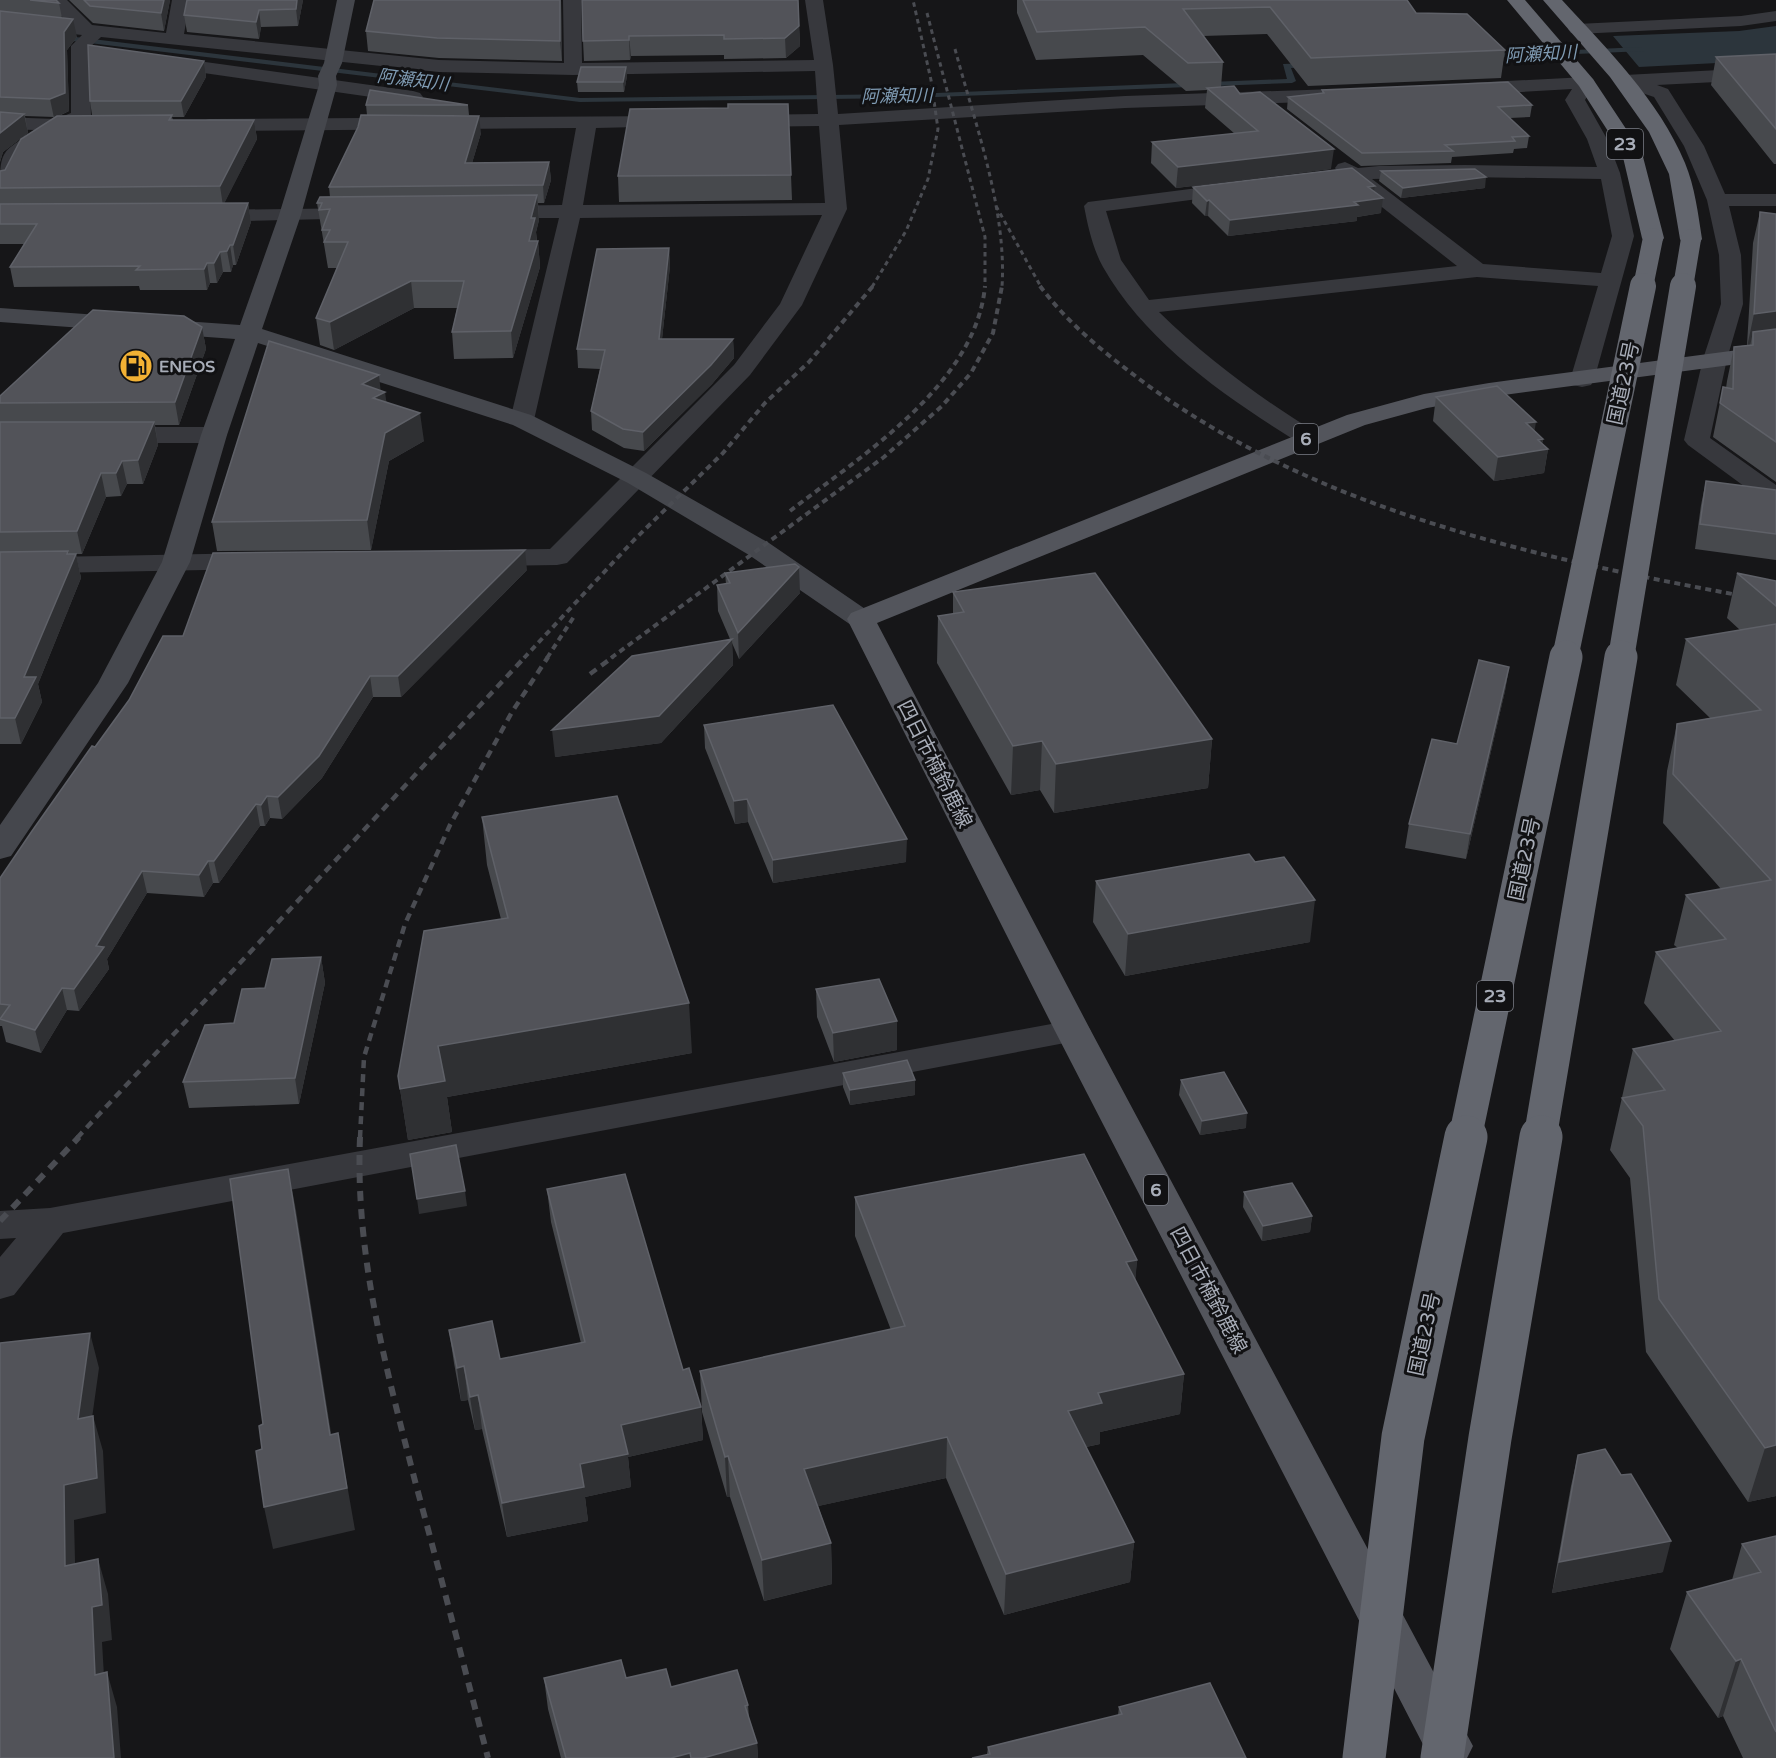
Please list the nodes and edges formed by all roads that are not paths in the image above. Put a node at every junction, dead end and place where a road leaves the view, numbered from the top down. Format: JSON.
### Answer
{"nodes":[{"id":1,"x":181,"y":0,"type":"edge"},
{"id":2,"x":346,"y":0,"type":"edge"},
{"id":3,"x":572,"y":0,"type":"edge"},
{"id":4,"x":814,"y":0,"type":"edge"},
{"id":5,"x":1516,"y":0,"type":"edge"},
{"id":6,"x":1552,"y":0,"type":"edge"},
{"id":7,"x":38,"y":1,"type":"edge"},
{"id":8,"x":58,"y":2,"type":"edge"},
{"id":9,"x":1776,"y":16,"type":"edge"},
{"id":10,"x":0,"y":21,"type":"edge"},
{"id":11,"x":1577,"y":28,"type":"junction"},
{"id":12,"x":174,"y":39,"type":"junction"},
{"id":13,"x":86,"y":41,"type":"junction"},
{"id":14,"x":57,"y":48,"type":"edge"},
{"id":15,"x":104,"y":54,"type":"edge"},
{"id":16,"x":139,"y":59,"type":"edge"},
{"id":17,"x":824,"y":68,"type":"junction"},
{"id":18,"x":573,"y":69,"type":"junction"},
{"id":19,"x":331,"y":70,"type":"junction"},
{"id":20,"x":1776,"y":73,"type":"edge"},
{"id":21,"x":1623,"y":79,"type":"junction"},
{"id":22,"x":1586,"y":83,"type":"junction"},
{"id":23,"x":1445,"y":90,"type":"edge"},
{"id":24,"x":1351,"y":94,"type":"edge"},
{"id":25,"x":1257,"y":98,"type":"junction"},
{"id":26,"x":435,"y":101,"type":"edge"},
{"id":27,"x":459,"y":104,"type":"edge"},
{"id":28,"x":1283,"y":119,"type":"edge"},
{"id":29,"x":828,"y":120,"type":"junction"},
{"id":30,"x":691,"y":122,"type":"edge"},
{"id":31,"x":725,"y":122,"type":"edge"},
{"id":32,"x":0,"y":123,"type":"edge"},
{"id":33,"x":587,"y":123,"type":"junction"},
{"id":34,"x":316,"y":124,"type":"junction"},
{"id":35,"x":186,"y":125,"type":"edge"},
{"id":36,"x":56,"y":126,"type":"junction"},
{"id":37,"x":103,"y":126,"type":"edge"},
{"id":38,"x":1327,"y":154,"type":"edge"},
{"id":39,"x":1610,"y":174,"type":"junction"},
{"id":40,"x":1354,"y":176,"type":"junction"},
{"id":41,"x":1295,"y":183,"type":"edge"},
{"id":42,"x":0,"y":184,"type":"edge"},
{"id":43,"x":1260,"y":187,"type":"edge"},
{"id":44,"x":1716,"y":200,"type":"junction"},
{"id":45,"x":1776,"y":200,"type":"edge"},
{"id":46,"x":836,"y":209,"type":"junction"},
{"id":47,"x":571,"y":211,"type":"junction"},
{"id":48,"x":477,"y":213,"type":"edge"},
{"id":49,"x":384,"y":214,"type":"edge"},
{"id":50,"x":290,"y":215,"type":"junction"},
{"id":51,"x":184,"y":216,"type":"edge"},
{"id":52,"x":1477,"y":270,"type":"junction"},
{"id":53,"x":1612,"y":280,"type":"junction"},
{"id":54,"x":1144,"y":307,"type":"junction"},
{"id":55,"x":0,"y":315,"type":"edge"},
{"id":56,"x":250,"y":333,"type":"junction"},
{"id":57,"x":1776,"y":352,"type":"edge"},
{"id":58,"x":1715,"y":359,"type":"junction"},
{"id":59,"x":1582,"y":380,"type":"junction"},
{"id":60,"x":522,"y":420,"type":"junction"},
{"id":61,"x":95,"y":435,"type":"edge"},
{"id":62,"x":214,"y":435,"type":"junction"},
{"id":63,"x":1308,"y":438,"type":"junction"},
{"id":64,"x":638,"y":478,"type":"junction"},
{"id":65,"x":1776,"y":497,"type":"edge"},
{"id":66,"x":461,"y":558,"type":"edge"},
{"id":67,"x":283,"y":560,"type":"edge"},
{"id":68,"x":176,"y":562,"type":"junction"},
{"id":69,"x":0,"y":566,"type":"edge"},
{"id":70,"x":861,"y":620,"type":"junction"},
{"id":71,"x":0,"y":849,"type":"edge"},
{"id":72,"x":1073,"y":1031,"type":"junction"},
{"id":73,"x":50,"y":1222,"type":"junction"},
{"id":74,"x":0,"y":1224,"type":"edge"},
{"id":75,"x":0,"y":1285,"type":"edge"},
{"id":76,"x":1364,"y":1758,"type":"edge"},
{"id":77,"x":1442,"y":1758,"type":"edge"},
{"id":78,"x":1455,"y":1758,"type":"edge"}],
"edges":[{"from":1,"to":12,"type":"street"},
{"from":2,"to":19,"type":"street"},
{"from":3,"to":18,"type":"street"},
{"from":4,"to":17,"type":"street"},
{"from":5,"to":22,"type":"highway","name":"国道23号","number":"23"},
{"from":6,"to":11,"type":"highway","number":"23"},
{"from":7,"to":8,"type":"street"},
{"from":8,"to":13,"type":"street"},
{"from":9,"to":11,"type":"street"},
{"from":10,"to":13,"type":"street"},
{"from":11,"to":21,"type":"highway","number":"23"},
{"from":12,"to":13,"type":"street"},
{"from":12,"to":19,"type":"street"},
{"from":13,"to":14,"type":"street"},
{"from":13,"to":15,"type":"street"},
{"from":13,"to":36,"type":"street"},
{"from":16,"to":19,"type":"street"},
{"from":17,"to":18,"type":"street"},
{"from":17,"to":29,"type":"street"},
{"from":18,"to":19,"type":"street"},
{"from":19,"to":26,"type":"street"},
{"from":19,"to":34,"type":"street"},
{"from":20,"to":21,"type":"street"},
{"from":21,"to":44,"type":"street"},
{"from":21,"to":77,"type":"highway","number":"23","bridge":true},
{"from":22,"to":23,"type":"street"},
{"from":22,"to":39,"type":"street"},
{"from":22,"to":76,"type":"highway","name":"国道23号","number":"23","bridge":true},
{"from":24,"to":25,"type":"street"},
{"from":25,"to":28,"type":"street"},
{"from":25,"to":29,"type":"street"},
{"from":27,"to":33,"type":"street"},
{"from":29,"to":31,"type":"street"},
{"from":29,"to":46,"type":"street"},
{"from":30,"to":33,"type":"street"},
{"from":32,"to":36,"type":"street"},
{"from":33,"to":34,"type":"street"},
{"from":33,"to":47,"type":"street"},
{"from":34,"to":35,"type":"street"},
{"from":34,"to":50,"type":"street"},
{"from":36,"to":37,"type":"street"},
{"from":36,"to":42,"type":"street"},
{"from":38,"to":40,"type":"street"},
{"from":39,"to":40,"type":"street"},
{"from":39,"to":53,"type":"street"},
{"from":40,"to":41,"type":"street"},
{"from":40,"to":52,"type":"street"},
{"from":43,"to":54,"type":"street"},
{"from":44,"to":45,"type":"street"},
{"from":44,"to":58,"type":"street"},
{"from":46,"to":47,"type":"street"},
{"from":46,"to":64,"type":"street"},
{"from":47,"to":48,"type":"street"},
{"from":47,"to":60,"type":"street"},
{"from":49,"to":50,"type":"street"},
{"from":50,"to":51,"type":"street"},
{"from":50,"to":56,"type":"street"},
{"from":52,"to":53,"type":"street"},
{"from":52,"to":54,"type":"street"},
{"from":53,"to":59,"type":"street"},
{"from":54,"to":63,"type":"street"},
{"from":55,"to":56,"type":"street"},
{"from":56,"to":60,"type":"street"},
{"from":56,"to":62,"type":"street"},
{"from":57,"to":58,"type":"main road","number":"6"},
{"from":58,"to":59,"type":"main road","number":"6"},
{"from":58,"to":65,"type":"street"},
{"from":59,"to":63,"type":"main road","number":"6"},
{"from":60,"to":64,"type":"street"},
{"from":61,"to":62,"type":"street"},
{"from":62,"to":68,"type":"street"},
{"from":63,"to":70,"type":"main road","number":"6"},
{"from":64,"to":66,"type":"street"},
{"from":64,"to":70,"type":"street"},
{"from":67,"to":68,"type":"street"},
{"from":68,"to":69,"type":"street"},
{"from":68,"to":71,"type":"street"},
{"from":70,"to":72,"type":"main road","name":"四日市楠鈴鹿線","number":"6"},
{"from":72,"to":73,"type":"street"},
{"from":72,"to":78,"type":"main road","name":"四日市楠鈴鹿線","number":"6"},
{"from":73,"to":74,"type":"street"},
{"from":73,"to":75,"type":"street"}]}
